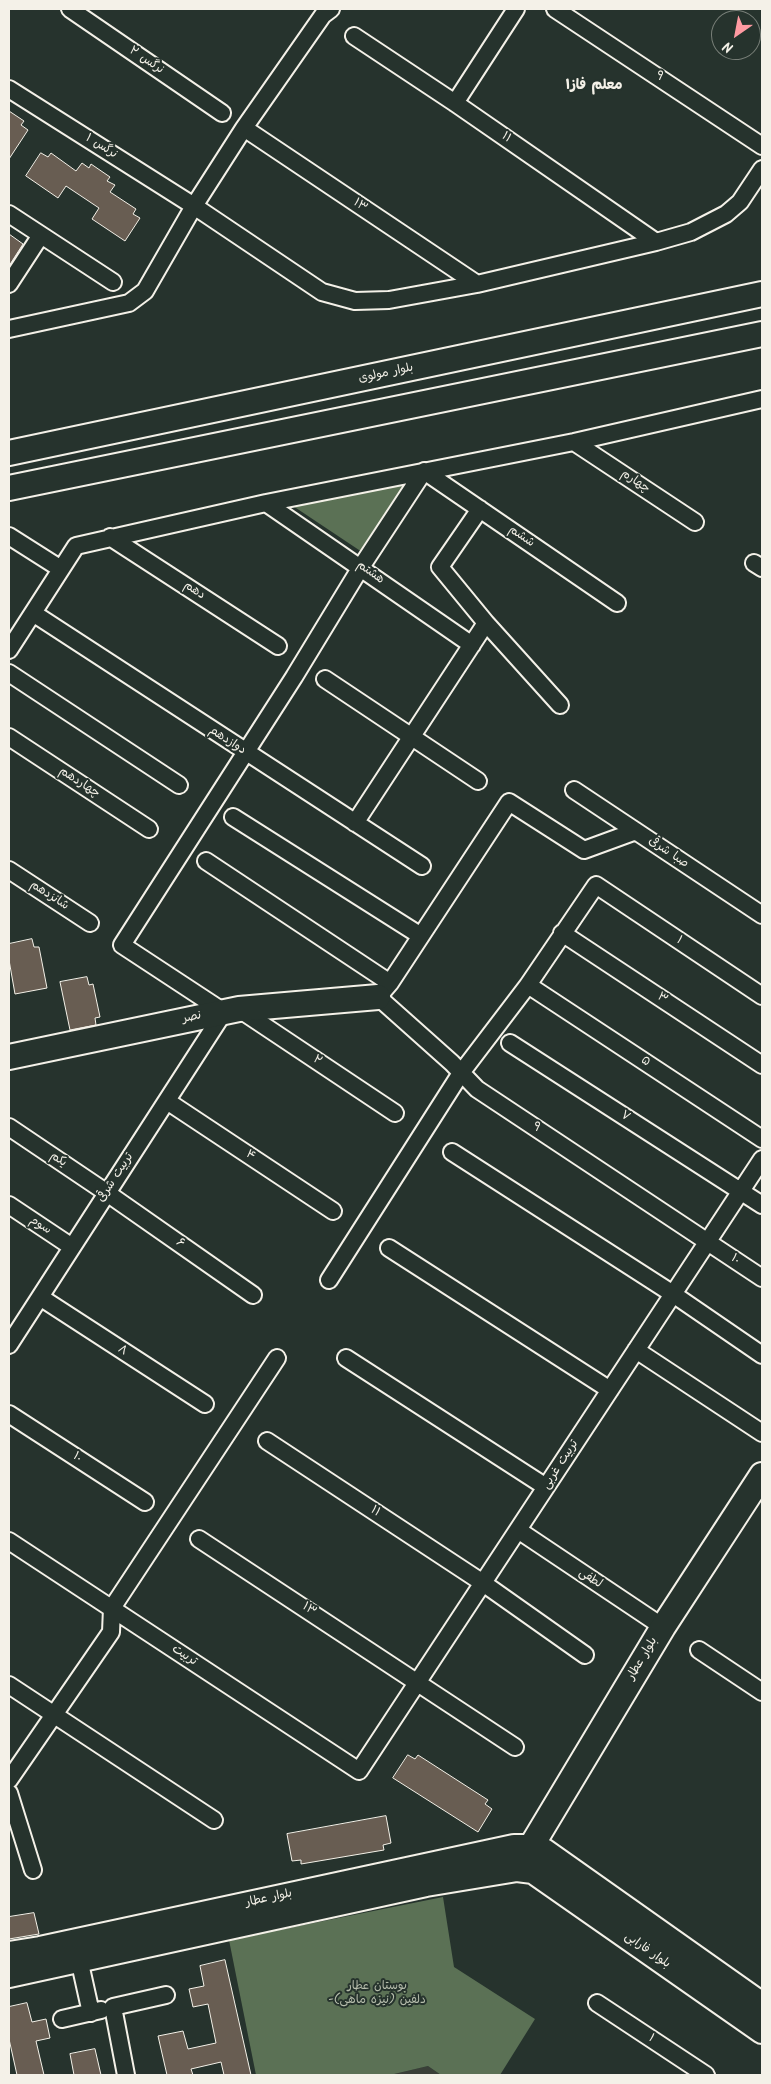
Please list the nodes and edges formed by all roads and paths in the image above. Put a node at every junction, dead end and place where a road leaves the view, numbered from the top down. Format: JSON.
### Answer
{"nodes":[{"id":1,"x":70,"y":9,"type":"edge"},
{"id":2,"x":330,"y":9,"type":"edge"},
{"id":3,"x":516,"y":9,"type":"edge"},
{"id":4,"x":555,"y":9,"type":"edge"},
{"id":5,"x":354,"y":36,"type":"dead end"},
{"id":6,"x":9,"y":89,"type":"edge"},
{"id":7,"x":455,"y":103,"type":"junction"},
{"id":8,"x":222,"y":113,"type":"dead end"},
{"id":9,"x":244,"y":128,"type":"junction"},
{"id":10,"x":762,"y":146,"type":"edge"},
{"id":11,"x":762,"y":169,"type":"edge"},
{"id":12,"x":194,"y":206,"type":"junction"},
{"id":13,"x":9,"y":214,"type":"edge"},
{"id":14,"x":41,"y":235,"type":"junction"},
{"id":15,"x":656,"y":242,"type":"junction"},
{"id":16,"x":113,"y":282,"type":"dead end"},
{"id":17,"x":9,"y":284,"type":"edge"},
{"id":18,"x":477,"y":284,"type":"junction"},
{"id":19,"x":762,"y":294,"type":"edge"},
{"id":20,"x":9,"y":329,"type":"edge"},
{"id":21,"x":762,"y":334,"type":"edge"},
{"id":22,"x":762,"y":399,"type":"edge"},
{"id":23,"x":156,"y":422,"type":"junction"},
{"id":24,"x":574,"y":442,"type":"junction"},
{"id":25,"x":9,"y":453,"type":"edge"},
{"id":26,"x":164,"y":456,"type":"junction"},
{"id":27,"x":424,"y":471,"type":"junction"},
{"id":28,"x":9,"y":488,"type":"edge"},
{"id":29,"x":266,"y":503,"type":"junction"},
{"id":30,"x":480,"y":509,"type":"junction"},
{"id":31,"x":695,"y":522,"type":"dead end"},
{"id":32,"x":9,"y":536,"type":"edge"},
{"id":33,"x":110,"y":537,"type":"junction"},
{"id":34,"x":361,"y":567,"type":"junction"},
{"id":35,"x":60,"y":569,"type":"junction"},
{"id":36,"x":617,"y":603,"type":"dead end"},
{"id":37,"x":33,"y":614,"type":"junction"},
{"id":38,"x":486,"y":623,"type":"junction"},
{"id":39,"x":472,"y":645,"type":"junction"},
{"id":40,"x":278,"y":646,"type":"dead end"},
{"id":41,"x":9,"y":650,"type":"edge"},
{"id":42,"x":9,"y":673,"type":"edge"},
{"id":43,"x":325,"y":679,"type":"dead end"},
{"id":44,"x":560,"y":705,"type":"dead end"},
{"id":45,"x":411,"y":736,"type":"junction"},
{"id":46,"x":9,"y":737,"type":"edge"},
{"id":47,"x":245,"y":753,"type":"junction"},
{"id":48,"x":478,"y":781,"type":"dead end"},
{"id":49,"x":179,"y":785,"type":"dead end"},
{"id":50,"x":574,"y":790,"type":"dead end"},
{"id":51,"x":233,"y":817,"type":"dead end"},
{"id":52,"x":355,"y":823,"type":"junction"},
{"id":53,"x":150,"y":829,"type":"dead end"},
{"id":54,"x":636,"y":831,"type":"junction"},
{"id":55,"x":206,"y":861,"type":"dead end"},
{"id":56,"x":422,"y":866,"type":"dead end"},
{"id":57,"x":9,"y":870,"type":"edge"},
{"id":58,"x":761,"y":911,"type":"edge"},
{"id":59,"x":90,"y":923,"type":"dead end"},
{"id":60,"x":562,"y":933,"type":"junction"},
{"id":61,"x":421,"y":936,"type":"junction"},
{"id":62,"x":528,"y":985,"type":"junction"},
{"id":63,"x":384,"y":990,"type":"junction"},
{"id":64,"x":762,"y":996,"type":"edge"},
{"id":65,"x":231,"y":1010,"type":"junction"},
{"id":66,"x":510,"y":1043,"type":"dead end"},
{"id":67,"x":9,"y":1057,"type":"edge"},
{"id":68,"x":762,"y":1065,"type":"edge"},
{"id":69,"x":462,"y":1073,"type":"junction"},
{"id":70,"x":167,"y":1101,"type":"junction"},
{"id":71,"x":395,"y":1113,"type":"dead end"},
{"id":72,"x":9,"y":1127,"type":"edge"},
{"id":73,"x":762,"y":1139,"type":"edge"},
{"id":74,"x":452,"y":1152,"type":"dead end"},
{"id":75,"x":762,"y":1158,"type":"edge"},
{"id":76,"x":741,"y":1191,"type":"junction"},
{"id":77,"x":107,"y":1193,"type":"junction"},
{"id":78,"x":9,"y":1205,"type":"edge"},
{"id":79,"x":762,"y":1205,"type":"edge"},
{"id":80,"x":332,"y":1210,"type":"dead end"},
{"id":81,"x":707,"y":1242,"type":"junction"},
{"id":82,"x":72,"y":1247,"type":"junction"},
{"id":83,"x":389,"y":1248,"type":"dead end"},
{"id":84,"x":762,"y":1278,"type":"edge"},
{"id":85,"x":328,"y":1280,"type":"dead end"},
{"id":86,"x":673,"y":1294,"type":"junction"},
{"id":87,"x":252,"y":1295,"type":"dead end"},
{"id":88,"x":40,"y":1297,"type":"junction"},
{"id":89,"x":9,"y":1345,"type":"edge"},
{"id":90,"x":636,"y":1350,"type":"junction"},
{"id":91,"x":762,"y":1355,"type":"edge"},
{"id":92,"x":277,"y":1358,"type":"dead end"},
{"id":93,"x":346,"y":1358,"type":"dead end"},
{"id":94,"x":610,"y":1390,"type":"junction"},
{"id":95,"x":205,"y":1404,"type":"dead end"},
{"id":96,"x":9,"y":1414,"type":"edge"},
{"id":97,"x":762,"y":1433,"type":"edge"},
{"id":98,"x":267,"y":1441,"type":"dead end"},
{"id":99,"x":762,"y":1475,"type":"edge"},
{"id":100,"x":546,"y":1487,"type":"junction"},
{"id":101,"x":144,"y":1502,"type":"dead end"},
{"id":102,"x":762,"y":1505,"type":"edge"},
{"id":103,"x":518,"y":1530,"type":"junction"},
{"id":104,"x":9,"y":1540,"type":"edge"},
{"id":105,"x":199,"y":1540,"type":"dead end"},
{"id":106,"x":483,"y":1583,"type":"junction"},
{"id":107,"x":112,"y":1608,"type":"junction"},
{"id":108,"x":663,"y":1627,"type":"junction"},
{"id":109,"x":699,"y":1650,"type":"dead end"},
{"id":110,"x":585,"y":1655,"type":"dead end"},
{"id":111,"x":418,"y":1682,"type":"junction"},
{"id":112,"x":9,"y":1685,"type":"edge"},
{"id":113,"x":762,"y":1692,"type":"edge"},
{"id":114,"x":54,"y":1715,"type":"junction"},
{"id":115,"x":515,"y":1747,"type":"dead end"},
{"id":116,"x":359,"y":1771,"type":"joint"},
{"id":117,"x":9,"y":1780,"type":"edge"},
{"id":118,"x":9,"y":1793,"type":"edge"},
{"id":119,"x":214,"y":1820,"type":"dead end"},
{"id":120,"x":531,"y":1860,"type":"junction"},
{"id":121,"x":34,"y":1870,"type":"dead end"},
{"id":122,"x":9,"y":1954,"type":"edge"},
{"id":123,"x":79,"y":1960,"type":"junction"},
{"id":124,"x":9,"y":1975,"type":"edge"},
{"id":125,"x":166,"y":1995,"type":"dead end"},
{"id":126,"x":597,"y":2003,"type":"dead end"},
{"id":127,"x":762,"y":2004,"type":"edge"},
{"id":128,"x":113,"y":2007,"type":"junction"},
{"id":129,"x":90,"y":2012,"type":"junction"},
{"id":130,"x":62,"y":2019,"type":"dead end"},
{"id":131,"x":762,"y":2031,"type":"edge"},
{"id":132,"x":126,"y":2075,"type":"edge"},
{"id":133,"x":706,"y":2075,"type":"edge"}],
"edges":[{"from":1,"to":8,"type":"street","name":"نرگس ۲"},
{"from":2,"to":9,"type":"street"},
{"from":3,"to":7,"type":"street"},
{"from":4,"to":10,"type":"street","name":"۹"},
{"from":5,"to":7,"type":"street","name":"۱۱"},
{"from":6,"to":12,"type":"street","name":"نرگس ۱"},
{"from":7,"to":15,"type":"street","name":"۱۱"},
{"from":9,"to":12,"type":"street"},
{"from":9,"to":18,"type":"street","name":"۱۳"},
{"from":11,"to":15,"type":"street","name":"نرگس ۱"},
{"from":12,"to":18,"type":"street","name":"نرگس ۱"},
{"from":12,"to":20,"type":"street"},
{"from":13,"to":14,"type":"street"},
{"from":14,"to":16,"type":"street"},
{"from":14,"to":17,"type":"street"},
{"from":15,"to":18,"type":"street","name":"نرگس ۱"},
{"from":19,"to":23,"type":"street","name":"بلوار مولوی"},
{"from":21,"to":26,"type":"street"},
{"from":22,"to":24,"type":"street"},
{"from":23,"to":25,"type":"street","name":"بلوار مولوی"},
{"from":23,"to":26,"type":"street"},
{"from":24,"to":27,"type":"street"},
{"from":24,"to":31,"type":"street","name":"چهارم"},
{"from":26,"to":28,"type":"street"},
{"from":27,"to":29,"type":"street"},
{"from":27,"to":30,"type":"street","name":"ششم"},
{"from":27,"to":34,"type":"street"},
{"from":29,"to":33,"type":"street"},
{"from":29,"to":34,"type":"street","name":"هشتم"},
{"from":30,"to":36,"type":"street","name":"ششم"},
{"from":30,"to":38,"type":"street"},
{"from":32,"to":35,"type":"street"},
{"from":33,"to":35,"type":"street"},
{"from":33,"to":40,"type":"street","name":"دهم"},
{"from":34,"to":39,"type":"street","name":"هشتم"},
{"from":34,"to":47,"type":"street"},
{"from":35,"to":37,"type":"street"},
{"from":37,"to":41,"type":"street"},
{"from":37,"to":47,"type":"street","name":"دوازدهم"},
{"from":38,"to":39,"type":"street"},
{"from":38,"to":44,"type":"street"},
{"from":39,"to":45,"type":"street"},
{"from":42,"to":49,"type":"street"},
{"from":43,"to":45,"type":"street"},
{"from":45,"to":48,"type":"street"},
{"from":45,"to":52,"type":"street"},
{"from":46,"to":53,"type":"street","name":"چهاردهم"},
{"from":47,"to":52,"type":"street","name":"دوازدهم"},
{"from":47,"to":65,"type":"street","name":"۲"},
{"from":50,"to":54,"type":"street","name":"صبا شرقی"},
{"from":51,"to":61,"type":"street"},
{"from":52,"to":56,"type":"street","name":"دوازدهم"},
{"from":54,"to":58,"type":"street","name":"صبا شرقی"},
{"from":54,"to":61,"type":"street"},
{"from":55,"to":63,"type":"street","name":"۹"},
{"from":57,"to":59,"type":"street","name":"شانزدهم"},
{"from":60,"to":62,"type":"street"},
{"from":60,"to":64,"type":"street","name":"۱"},
{"from":60,"to":68,"type":"street","name":"۳"},
{"from":61,"to":63,"type":"street"},
{"from":62,"to":69,"type":"street"},
{"from":62,"to":73,"type":"street","name":"۵"},
{"from":63,"to":65,"type":"street","name":"نصر"},
{"from":63,"to":69,"type":"street","name":"۹"},
{"from":65,"to":67,"type":"street","name":"نصر"},
{"from":65,"to":70,"type":"street","name":"تربیت شرقی"},
{"from":65,"to":71,"type":"street","name":"۲"},
{"from":66,"to":76,"type":"street","name":"۷"},
{"from":69,"to":81,"type":"street","name":"۹"},
{"from":69,"to":85,"type":"street"},
{"from":70,"to":77,"type":"street","name":"تربیت شرقی"},
{"from":70,"to":80,"type":"street","name":"۴"},
{"from":72,"to":77,"type":"street","name":"یکم"},
{"from":74,"to":86,"type":"street"},
{"from":75,"to":76,"type":"street","name":"تربیت غربی"},
{"from":76,"to":79,"type":"street"},
{"from":76,"to":81,"type":"street","name":"تربیت غربی"},
{"from":77,"to":82,"type":"street","name":"تربیت شرقی"},
{"from":77,"to":87,"type":"street","name":"۶"},
{"from":78,"to":82,"type":"street","name":"سوم"},
{"from":81,"to":84,"type":"street","name":"۱۰"},
{"from":81,"to":86,"type":"street","name":"تربیت غربی"},
{"from":82,"to":88,"type":"street","name":"تربیت شرقی"},
{"from":83,"to":94,"type":"street"},
{"from":86,"to":90,"type":"street","name":"تربیت غربی"},
{"from":86,"to":91,"type":"street"},
{"from":88,"to":89,"type":"street","name":"تربیت شرقی"},
{"from":88,"to":95,"type":"street","name":"۸"},
{"from":90,"to":94,"type":"street","name":"تربیت غربی"},
{"from":90,"to":97,"type":"street"},
{"from":92,"to":107,"type":"street"},
{"from":93,"to":100,"type":"street"},
{"from":94,"to":100,"type":"street","name":"تربیت غربی"},
{"from":96,"to":101,"type":"street","name":"۱۰"},
{"from":98,"to":106,"type":"street","name":"۱۱"},
{"from":99,"to":108,"type":"street","name":"بلوار عطار"},
{"from":100,"to":103,"type":"street","name":"تربیت غربی"},
{"from":102,"to":120,"type":"street","name":"بلوار عطار"},
{"from":103,"to":106,"type":"street","name":"تربیت غربی"},
{"from":103,"to":108,"type":"street","name":"لطفی"},
{"from":104,"to":107,"type":"street","name":"تربیت"},
{"from":105,"to":111,"type":"street","name":"۱۳"},
{"from":106,"to":110,"type":"street","name":"۱۱"},
{"from":106,"to":111,"type":"street","name":"تربیت غربی"},
{"from":107,"to":114,"type":"street"},
{"from":107,"to":116,"type":"street","name":"تربیت"},
{"from":108,"to":120,"type":"street","name":"بلوار عطار"},
{"from":109,"to":113,"type":"street"},
{"from":111,"to":115,"type":"street","name":"۱۳"},
{"from":111,"to":116,"type":"street","name":"تربیت غربی"},
{"from":112,"to":114,"type":"street"},
{"from":114,"to":117,"type":"street"},
{"from":114,"to":119,"type":"street"},
{"from":118,"to":121,"type":"street"},
{"from":120,"to":122,"type":"street","name":"بلوار عطار"},
{"from":120,"to":123,"type":"street","name":"بلوار عطار"},
{"from":120,"to":127,"type":"street","name":"بلوار فارابی"},
{"from":120,"to":131,"type":"street","name":"بلوار فارابی"},
{"from":123,"to":124,"type":"street","name":"بلوار عطار"},
{"from":123,"to":129,"type":"street"},
{"from":125,"to":128,"type":"street"},
{"from":126,"to":133,"type":"street","name":"۱"},
{"from":128,"to":129,"type":"street"},
{"from":128,"to":132,"type":"street"},
{"from":129,"to":130,"type":"street"}]}
